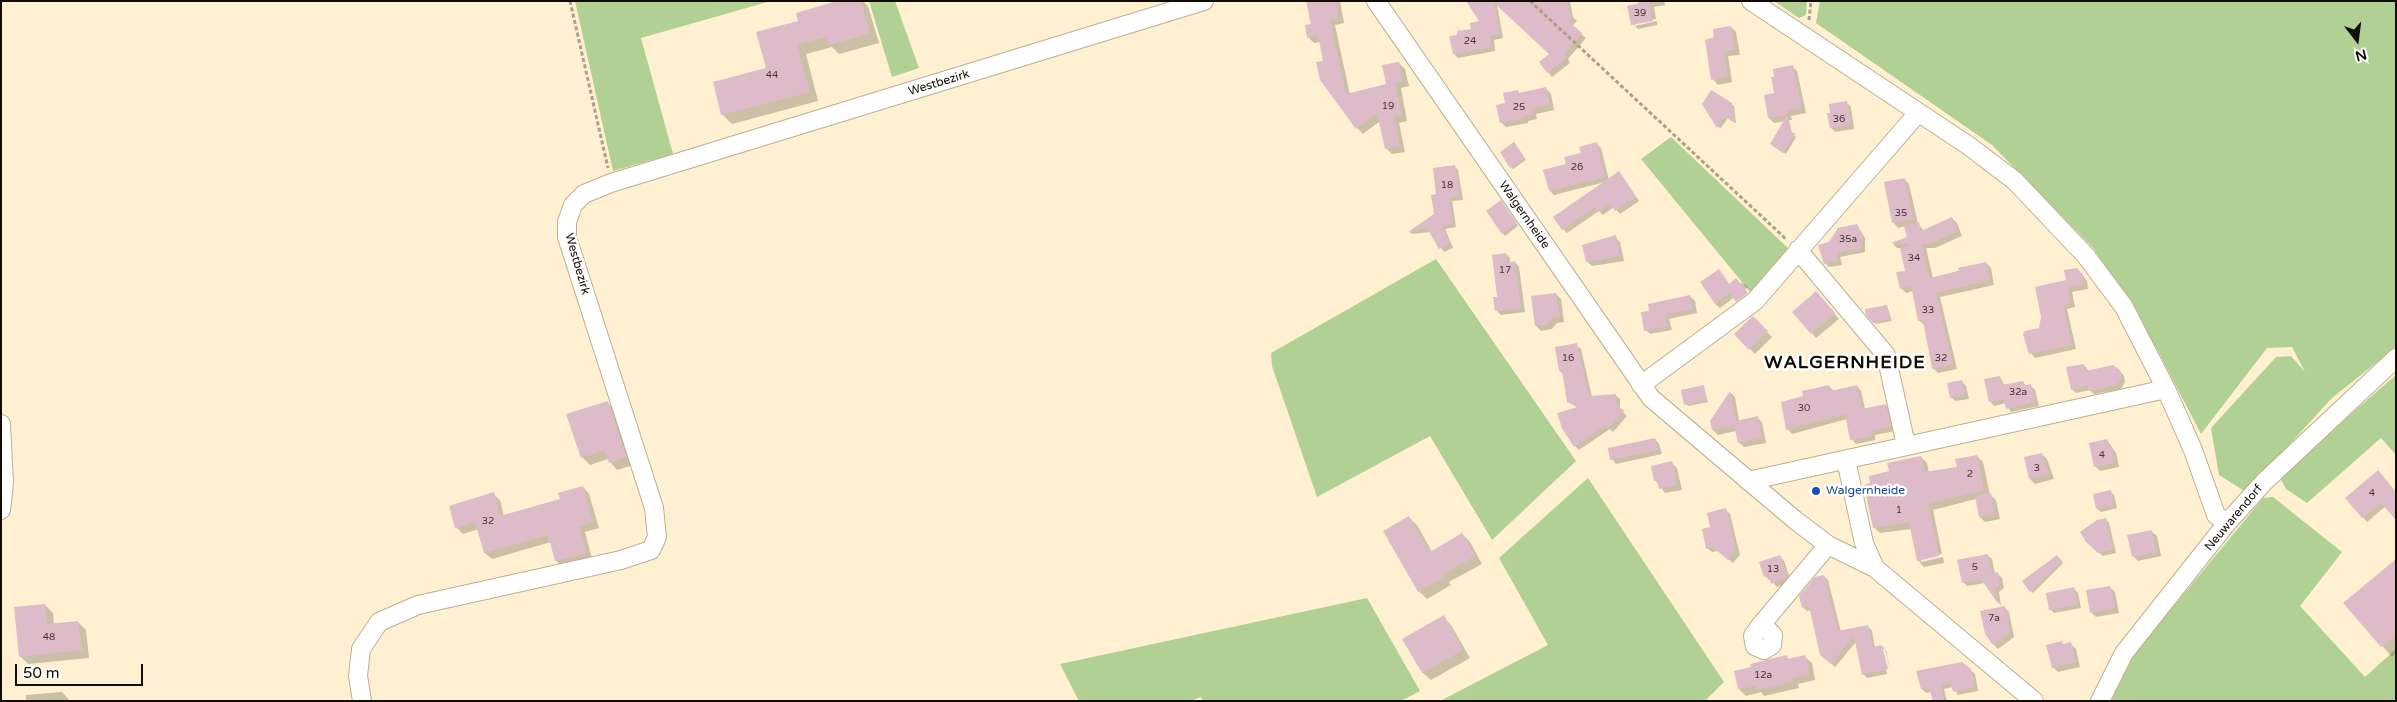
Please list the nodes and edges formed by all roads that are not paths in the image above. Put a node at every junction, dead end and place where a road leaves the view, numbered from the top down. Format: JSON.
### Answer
{"nodes":[{"id":1,"x":1204,"y":1,"type":"edge"},
{"id":2,"x":1376,"y":1,"type":"edge"},
{"id":3,"x":1751,"y":1,"type":"edge"},
{"id":4,"x":1918,"y":113,"type":"junction"},
{"id":5,"x":1798,"y":250,"type":"junction"},
{"id":6,"x":2396,"y":358,"type":"edge"},
{"id":7,"x":1641,"y":384,"type":"junction"},
{"id":8,"x":2166,"y":389,"type":"junction"},
{"id":9,"x":1,"y":424,"type":"edge"},
{"id":10,"x":1906,"y":445,"type":"junction"},
{"id":11,"x":1846,"y":460,"type":"junction"},
{"id":12,"x":1748,"y":481,"type":"junction"},
{"id":13,"x":1,"y":510,"type":"edge"},
{"id":14,"x":2227,"y":524,"type":"junction"},
{"id":15,"x":1828,"y":545,"type":"junction"},
{"id":16,"x":1875,"y":568,"type":"junction"},
{"id":17,"x":1760,"y":626,"type":"dead end"},
{"id":18,"x":362,"y":701,"type":"edge"},
{"id":19,"x":2034,"y":701,"type":"edge"},
{"id":20,"x":2100,"y":701,"type":"edge"}],
"edges":[{"from":1,"to":18,"type":"street","name":"Westbezirk"},
{"from":2,"to":7,"type":"street","name":"Walgernheide"},
{"from":3,"to":4,"type":"street"},
{"from":4,"to":5,"type":"street"},
{"from":4,"to":8,"type":"street"},
{"from":5,"to":7,"type":"street"},
{"from":5,"to":10,"type":"street"},
{"from":6,"to":14,"type":"street","name":"Neuwarendorf"},
{"from":7,"to":12,"type":"street","name":"Walgernheide"},
{"from":8,"to":10,"type":"street"},
{"from":8,"to":14,"type":"street"},
{"from":9,"to":13,"type":"street"},
{"from":10,"to":11,"type":"street"},
{"from":11,"to":12,"type":"street"},
{"from":11,"to":16,"type":"street","name":"Walgernheide"},
{"from":12,"to":15,"type":"street","name":"Walgernheide"},
{"from":14,"to":20,"type":"street","name":"Neuwarendorf"},
{"from":15,"to":16,"type":"street","name":"Walgernheide"},
{"from":15,"to":17,"type":"street"},
{"from":16,"to":19,"type":"street","name":"Walgernheide"}]}
